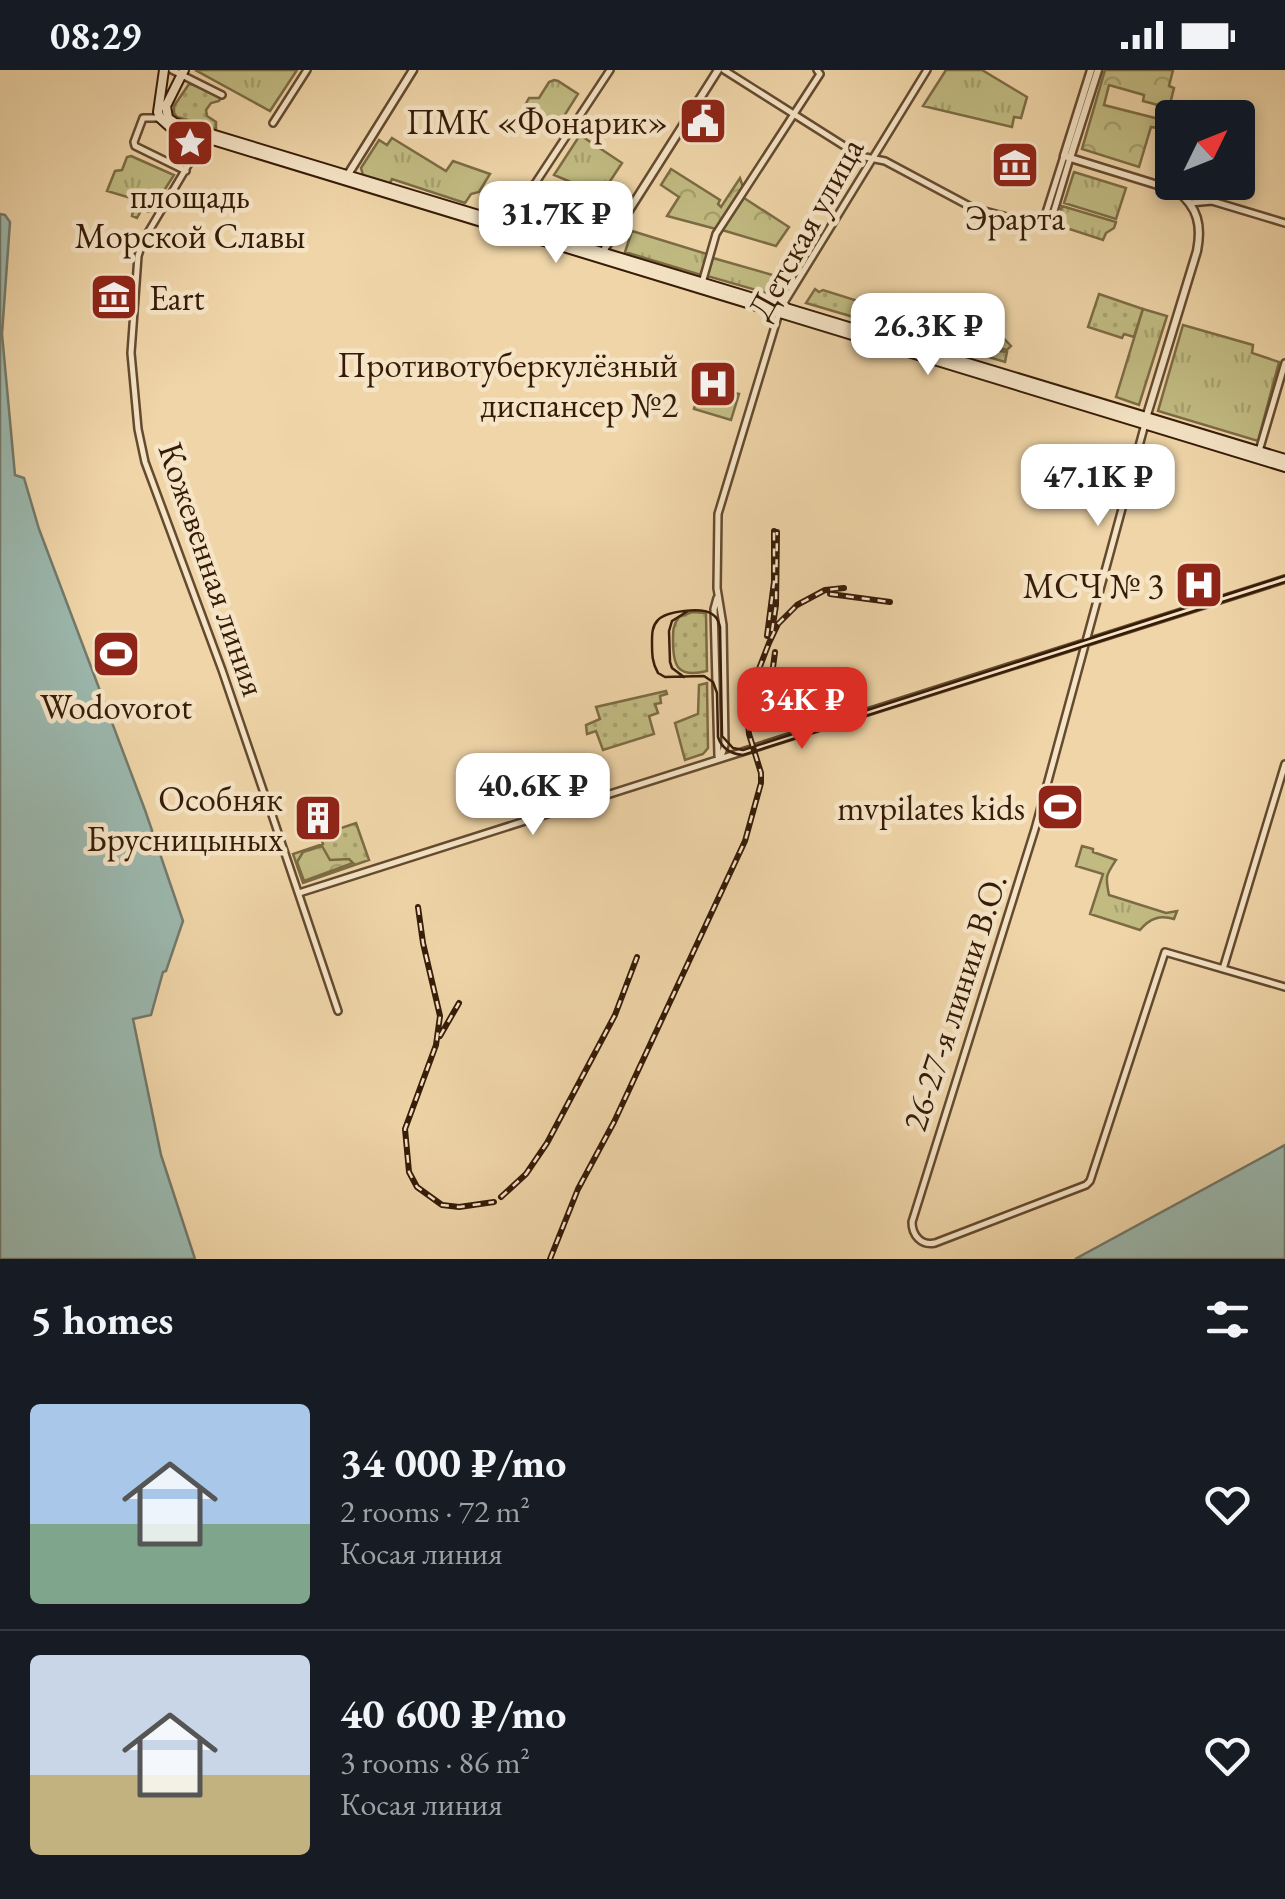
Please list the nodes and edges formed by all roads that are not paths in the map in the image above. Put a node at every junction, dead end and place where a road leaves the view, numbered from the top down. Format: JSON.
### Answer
{"nodes":[{"id":1,"x":164,"y":70,"type":"edge"},
{"id":2,"x":308,"y":70,"type":"edge"},
{"id":3,"x":413,"y":70,"type":"edge"},
{"id":4,"x":610,"y":70,"type":"edge"},
{"id":5,"x":721,"y":70,"type":"edge"},
{"id":6,"x":817,"y":70,"type":"edge"},
{"id":7,"x":926,"y":70,"type":"edge"},
{"id":8,"x":1094,"y":70,"type":"edge"},
{"id":9,"x":179,"y":72,"type":"edge"},
{"id":10,"x":222,"y":94,"type":"dead end"},
{"id":11,"x":794,"y":114,"type":"junction"},
{"id":12,"x":164,"y":118,"type":"junction"},
{"id":13,"x":273,"y":123,"type":"dead end"},
{"id":14,"x":206,"y":136,"type":"junction"},
{"id":15,"x":1067,"y":157,"type":"junction"},
{"id":16,"x":872,"y":158,"type":"junction"},
{"id":17,"x":186,"y":171,"type":"junction"},
{"id":18,"x":346,"y":178,"type":"junction"},
{"id":19,"x":1190,"y":202,"type":"junction"},
{"id":20,"x":1285,"y":222,"type":"edge"},
{"id":21,"x":506,"y":228,"type":"junction"},
{"id":22,"x":601,"y":256,"type":"junction"},
{"id":23,"x":702,"y":282,"type":"junction"},
{"id":24,"x":780,"y":310,"type":"junction"},
{"id":25,"x":1285,"y":363,"type":"edge"},
{"id":26,"x":1146,"y":420,"type":"junction"},
{"id":27,"x":1258,"y":451,"type":"junction"},
{"id":28,"x":1285,"y":459,"type":"edge"},
{"id":29,"x":1285,"y":467,"type":"edge"},
{"id":30,"x":1285,"y":579,"type":"edge"},
{"id":31,"x":1087,"y":643,"type":"junction"},
{"id":32,"x":720,"y":760,"type":"junction"},
{"id":33,"x":1285,"y":764,"type":"edge"},
{"id":34,"x":299,"y":893,"type":"junction"},
{"id":35,"x":1223,"y":969,"type":"junction"},
{"id":36,"x":1285,"y":987,"type":"edge"},
{"id":37,"x":338,"y":1011,"type":"dead end"}],
"edges":[{"from":1,"to":12,"type":"main road"},
{"from":2,"to":13,"type":"street"},
{"from":3,"to":18,"type":"street"},
{"from":4,"to":21,"type":"street"},
{"from":5,"to":11,"type":"street"},
{"from":5,"to":22,"type":"street"},
{"from":6,"to":11,"type":"street"},
{"from":7,"to":16,"type":"street","name":"Детская улица"},
{"from":8,"to":15,"type":"street"},
{"from":9,"to":10,"type":"street"},
{"from":9,"to":12,"type":"main road"},
{"from":11,"to":16,"type":"street"},
{"from":11,"to":23,"type":"street"},
{"from":12,"to":14,"type":"main road"},
{"from":12,"to":17,"type":"street"},
{"from":14,"to":17,"type":"street","name":"Кожевенная линия"},
{"from":14,"to":18,"type":"main road"},
{"from":15,"to":16,"type":"street"},
{"from":15,"to":19,"type":"street"},
{"from":16,"to":24,"type":"street","name":"Детская улица"},
{"from":17,"to":34,"type":"street","name":"Кожевенная линия"},
{"from":18,"to":21,"type":"main road"},
{"from":19,"to":20,"type":"street"},
{"from":19,"to":26,"type":"street","name":"26-27-я линии В.О."},
{"from":21,"to":22,"type":"main road"},
{"from":22,"to":23,"type":"main road"},
{"from":22,"to":24,"type":"main road"},
{"from":23,"to":24,"type":"main road"},
{"from":24,"to":26,"type":"main road"},
{"from":24,"to":32,"type":"street","name":"Детская улица"},
{"from":25,"to":27,"type":"street"},
{"from":26,"to":27,"type":"main road"},
{"from":26,"to":29,"type":"main road"},
{"from":26,"to":31,"type":"street","name":"26-27-я линии В.О."},
{"from":27,"to":28,"type":"main road"},
{"from":30,"to":31,"type":"street"},
{"from":31,"to":32,"type":"street"},
{"from":31,"to":35,"type":"street","name":"26-27-я линии В.О."},
{"from":32,"to":34,"type":"street"},
{"from":33,"to":35,"type":"street"},
{"from":34,"to":37,"type":"street","name":"Кожевенная линия"},
{"from":35,"to":36,"type":"street"}]}
